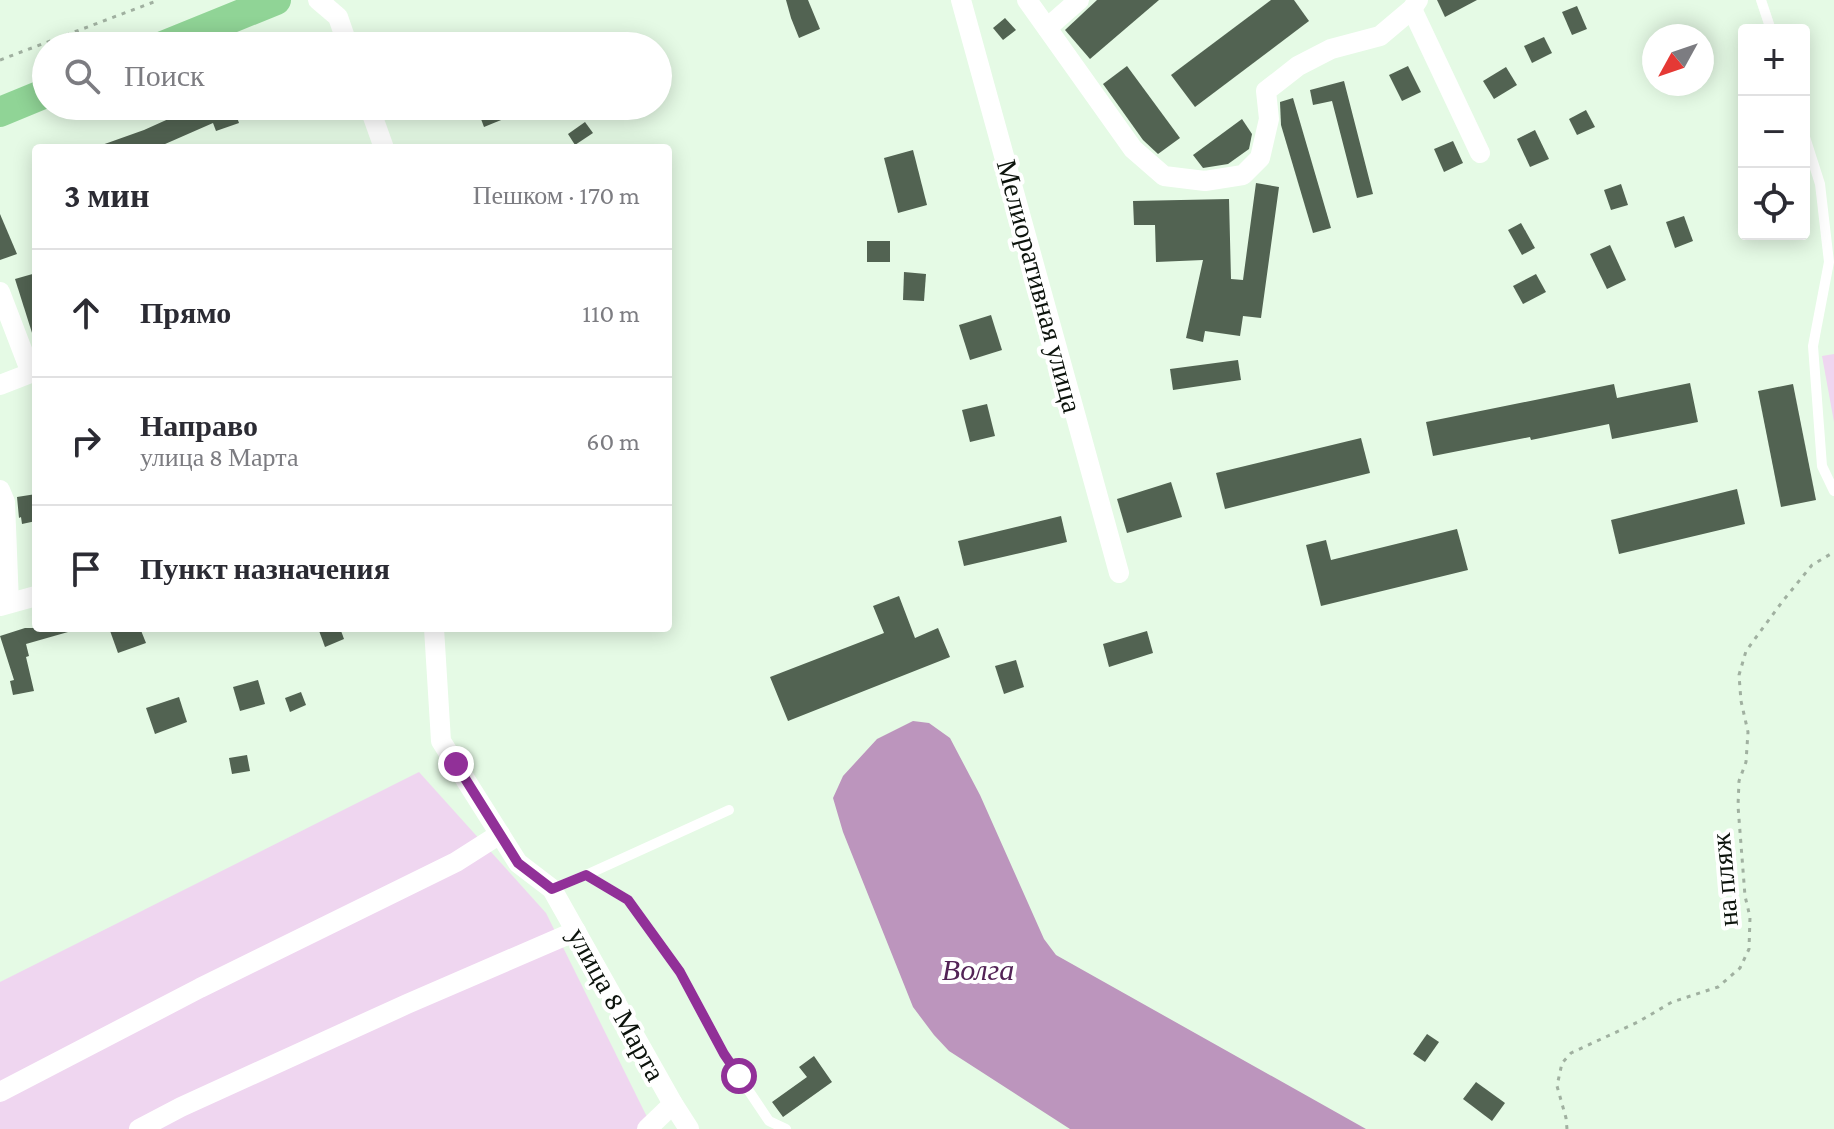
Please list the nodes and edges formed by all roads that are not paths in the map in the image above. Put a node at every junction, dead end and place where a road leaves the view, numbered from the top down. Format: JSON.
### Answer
{"nodes":[{"id":1,"x":276,"y":0,"type":"edge"},
{"id":2,"x":318,"y":0,"type":"edge"},
{"id":3,"x":961,"y":0,"type":"edge"},
{"id":4,"x":1027,"y":0,"type":"edge"},
{"id":5,"x":1079,"y":0,"type":"edge"},
{"id":6,"x":1761,"y":0,"type":"edge"},
{"id":7,"x":1415,"y":4,"type":"edge"},
{"id":8,"x":1769,"y":24,"type":"edge"},
{"id":9,"x":1047,"y":28,"type":"junction"},
{"id":10,"x":197,"y":32,"type":"edge"},
{"id":11,"x":343,"y":32,"type":"edge"},
{"id":12,"x":32,"y":99,"type":"edge"},
{"id":13,"x":0,"y":112,"type":"edge"},
{"id":14,"x":374,"y":120,"type":"edge"},
{"id":15,"x":383,"y":144,"type":"edge"},
{"id":16,"x":1480,"y":153,"type":"dead end"},
{"id":17,"x":1810,"y":153,"type":"edge"},
{"id":18,"x":0,"y":292,"type":"edge"},
{"id":19,"x":32,"y":370,"type":"edge"},
{"id":20,"x":32,"y":372,"type":"edge"},
{"id":21,"x":0,"y":385,"type":"edge"},
{"id":22,"x":0,"y":490,"type":"edge"},
{"id":23,"x":1834,"y":491,"type":"edge"},
{"id":24,"x":1119,"y":573,"type":"dead end"},
{"id":25,"x":32,"y":597,"type":"edge"},
{"id":26,"x":4,"y":604,"type":"edge"},
{"id":27,"x":434,"y":632,"type":"edge"},
{"id":28,"x":729,"y":810,"type":"dead end"},
{"id":29,"x":500,"y":834,"type":"junction"},
{"id":30,"x":586,"y":875,"type":"junction"},
{"id":31,"x":552,"y":889,"type":"junction"},
{"id":32,"x":576,"y":931,"type":"junction"},
{"id":33,"x":0,"y":1092,"type":"edge"},
{"id":34,"x":673,"y":1104,"type":"junction"},
{"id":35,"x":139,"y":1129,"type":"edge"},
{"id":36,"x":647,"y":1129,"type":"edge"},
{"id":37,"x":689,"y":1129,"type":"edge"},
{"id":38,"x":786,"y":1129,"type":"edge"}],
"edges":[{"from":1,"to":10,"type":"main road"},
{"from":2,"to":11,"type":"street"},
{"from":3,"to":24,"type":"street","name":"Мелиоративная улица"},
{"from":4,"to":9,"type":"street"},
{"from":5,"to":9,"type":"street"},
{"from":6,"to":8,"type":"lane"},
{"from":7,"to":9,"type":"street"},
{"from":7,"to":16,"type":"street"},
{"from":12,"to":13,"type":"main road"},
{"from":14,"to":15,"type":"street"},
{"from":17,"to":23,"type":"lane"},
{"from":18,"to":19,"type":"street"},
{"from":20,"to":21,"type":"street"},
{"from":22,"to":26,"type":"street"},
{"from":25,"to":26,"type":"street"},
{"from":27,"to":29,"type":"street","name":"улица 8 Марта"},
{"from":28,"to":30,"type":"lane"},
{"from":29,"to":31,"type":"street","name":"улица 8 Марта"},
{"from":29,"to":33,"type":"street"},
{"from":30,"to":31,"type":"lane"},
{"from":30,"to":38,"type":"lane"},
{"from":31,"to":32,"type":"street","name":"улица 8 Марта"},
{"from":32,"to":34,"type":"street","name":"улица 8 Марта"},
{"from":32,"to":35,"type":"street"},
{"from":34,"to":36,"type":"street"},
{"from":34,"to":37,"type":"street","name":"улица 8 Марта"}]}
